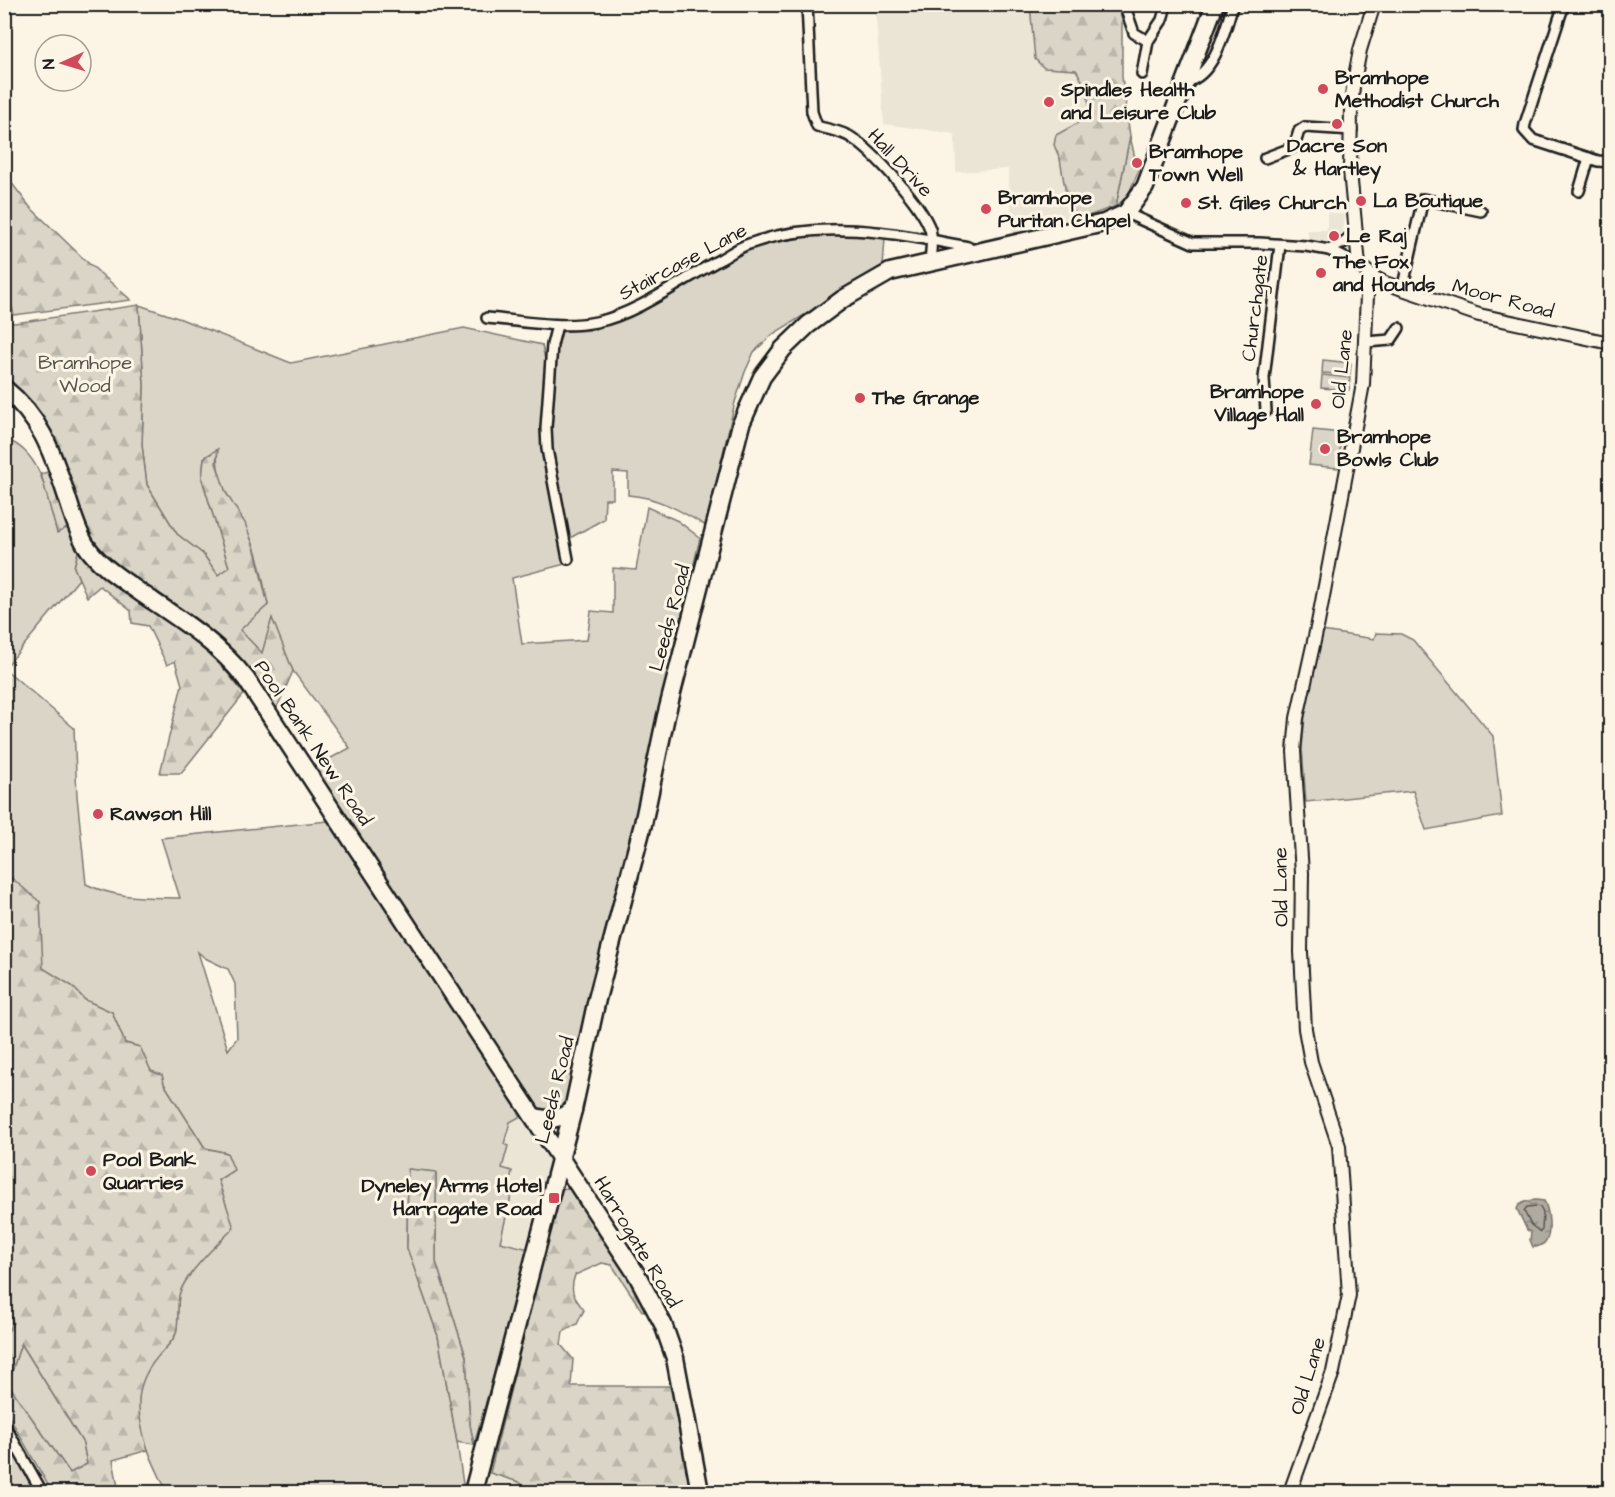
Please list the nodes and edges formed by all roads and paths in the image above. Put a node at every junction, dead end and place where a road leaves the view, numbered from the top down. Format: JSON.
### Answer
{"nodes":[{"id":1,"x":807,"y":4,"type":"edge"},
{"id":2,"x":1124,"y":4,"type":"edge"},
{"id":3,"x":1215,"y":4,"type":"edge"},
{"id":4,"x":1233,"y":4,"type":"edge"},
{"id":5,"x":1374,"y":4,"type":"edge"},
{"id":6,"x":1564,"y":4,"type":"edge"},
{"id":7,"x":1165,"y":9,"type":"dead end"},
{"id":8,"x":1148,"y":41,"type":"junction"},
{"id":9,"x":1142,"y":74,"type":"dead end"},
{"id":10,"x":1186,"y":82,"type":"junction"},
{"id":11,"x":1352,"y":130,"type":"junction"},
{"id":12,"x":1265,"y":158,"type":"dead end"},
{"id":13,"x":1589,"y":158,"type":"junction"},
{"id":14,"x":1611,"y":162,"type":"edge"},
{"id":15,"x":1579,"y":191,"type":"dead end"},
{"id":16,"x":1481,"y":211,"type":"dead end"},
{"id":17,"x":1126,"y":213,"type":"junction"},
{"id":18,"x":1355,"y":231,"type":"junction"},
{"id":19,"x":932,"y":240,"type":"junction"},
{"id":20,"x":1280,"y":245,"type":"junction"},
{"id":21,"x":1329,"y":250,"type":"junction"},
{"id":22,"x":974,"y":252,"type":"junction"},
{"id":23,"x":930,"y":262,"type":"junction"},
{"id":24,"x":1364,"y":269,"type":"junction"},
{"id":25,"x":1402,"y":290,"type":"junction"},
{"id":26,"x":487,"y":318,"type":"dead end"},
{"id":27,"x":557,"y":325,"type":"junction"},
{"id":28,"x":1399,"y":328,"type":"dead end"},
{"id":29,"x":1366,"y":342,"type":"junction"},
{"id":30,"x":1611,"y":343,"type":"edge"},
{"id":31,"x":4,"y":388,"type":"edge"},
{"id":32,"x":1266,"y":411,"type":"dead end"},
{"id":33,"x":568,"y":559,"type":"dead end"},
{"id":34,"x":573,"y":1110,"type":"junction"},
{"id":35,"x":535,"y":1117,"type":"junction"},
{"id":36,"x":560,"y":1157,"type":"junction"},
{"id":37,"x":4,"y":1424,"type":"edge"},
{"id":38,"x":42,"y":1492,"type":"edge"},
{"id":39,"x":473,"y":1492,"type":"edge"},
{"id":40,"x":700,"y":1492,"type":"edge"},
{"id":41,"x":1290,"y":1492,"type":"edge"}],
"edges":[{"from":1,"to":19,"type":"street","name":"Hall Drive"},
{"from":2,"to":8,"type":"street"},
{"from":3,"to":10,"type":"highway"},
{"from":4,"to":10,"type":"street"},
{"from":5,"to":11,"type":"street","name":"Old Lane"},
{"from":6,"to":13,"type":"street"},
{"from":7,"to":8,"type":"street"},
{"from":8,"to":9,"type":"street"},
{"from":10,"to":17,"type":"highway"},
{"from":11,"to":12,"type":"street"},
{"from":11,"to":18,"type":"street","name":"Old Lane"},
{"from":13,"to":14,"type":"street"},
{"from":13,"to":15,"type":"street"},
{"from":16,"to":25,"type":"street"},
{"from":17,"to":20,"type":"street"},
{"from":17,"to":22,"type":"highway","name":"Leeds Road"},
{"from":18,"to":21,"type":"street"},
{"from":18,"to":24,"type":"street","name":"Old Lane"},
{"from":19,"to":22,"type":"street","name":"Staircase Lane"},
{"from":19,"to":23,"type":"street","name":"Hall Drive"},
{"from":19,"to":27,"type":"street","name":"Staircase Lane"},
{"from":20,"to":21,"type":"street"},
{"from":20,"to":32,"type":"street","name":"Churchgate"},
{"from":21,"to":24,"type":"street"},
{"from":22,"to":23,"type":"highway","name":"Leeds Road"},
{"from":23,"to":34,"type":"highway","name":"Leeds Road"},
{"from":24,"to":25,"type":"street","name":"Moor Road"},
{"from":24,"to":29,"type":"street","name":"Old Lane"},
{"from":25,"to":30,"type":"street","name":"Moor Road"},
{"from":26,"to":27,"type":"street","name":"Staircase Lane"},
{"from":27,"to":33,"type":"street"},
{"from":28,"to":29,"type":"street"},
{"from":29,"to":41,"type":"street","name":"Old Lane"},
{"from":31,"to":35,"type":"highway","name":"Pool Bank New Road"},
{"from":34,"to":35,"type":"highway"},
{"from":34,"to":36,"type":"highway","name":"Leeds Road"},
{"from":35,"to":36,"type":"highway","name":"Pool Bank New Road"},
{"from":36,"to":39,"type":"highway","name":"Leeds Road"},
{"from":36,"to":40,"type":"highway","name":"Harrogate Road"},
{"from":37,"to":38,"type":"street"}]}
